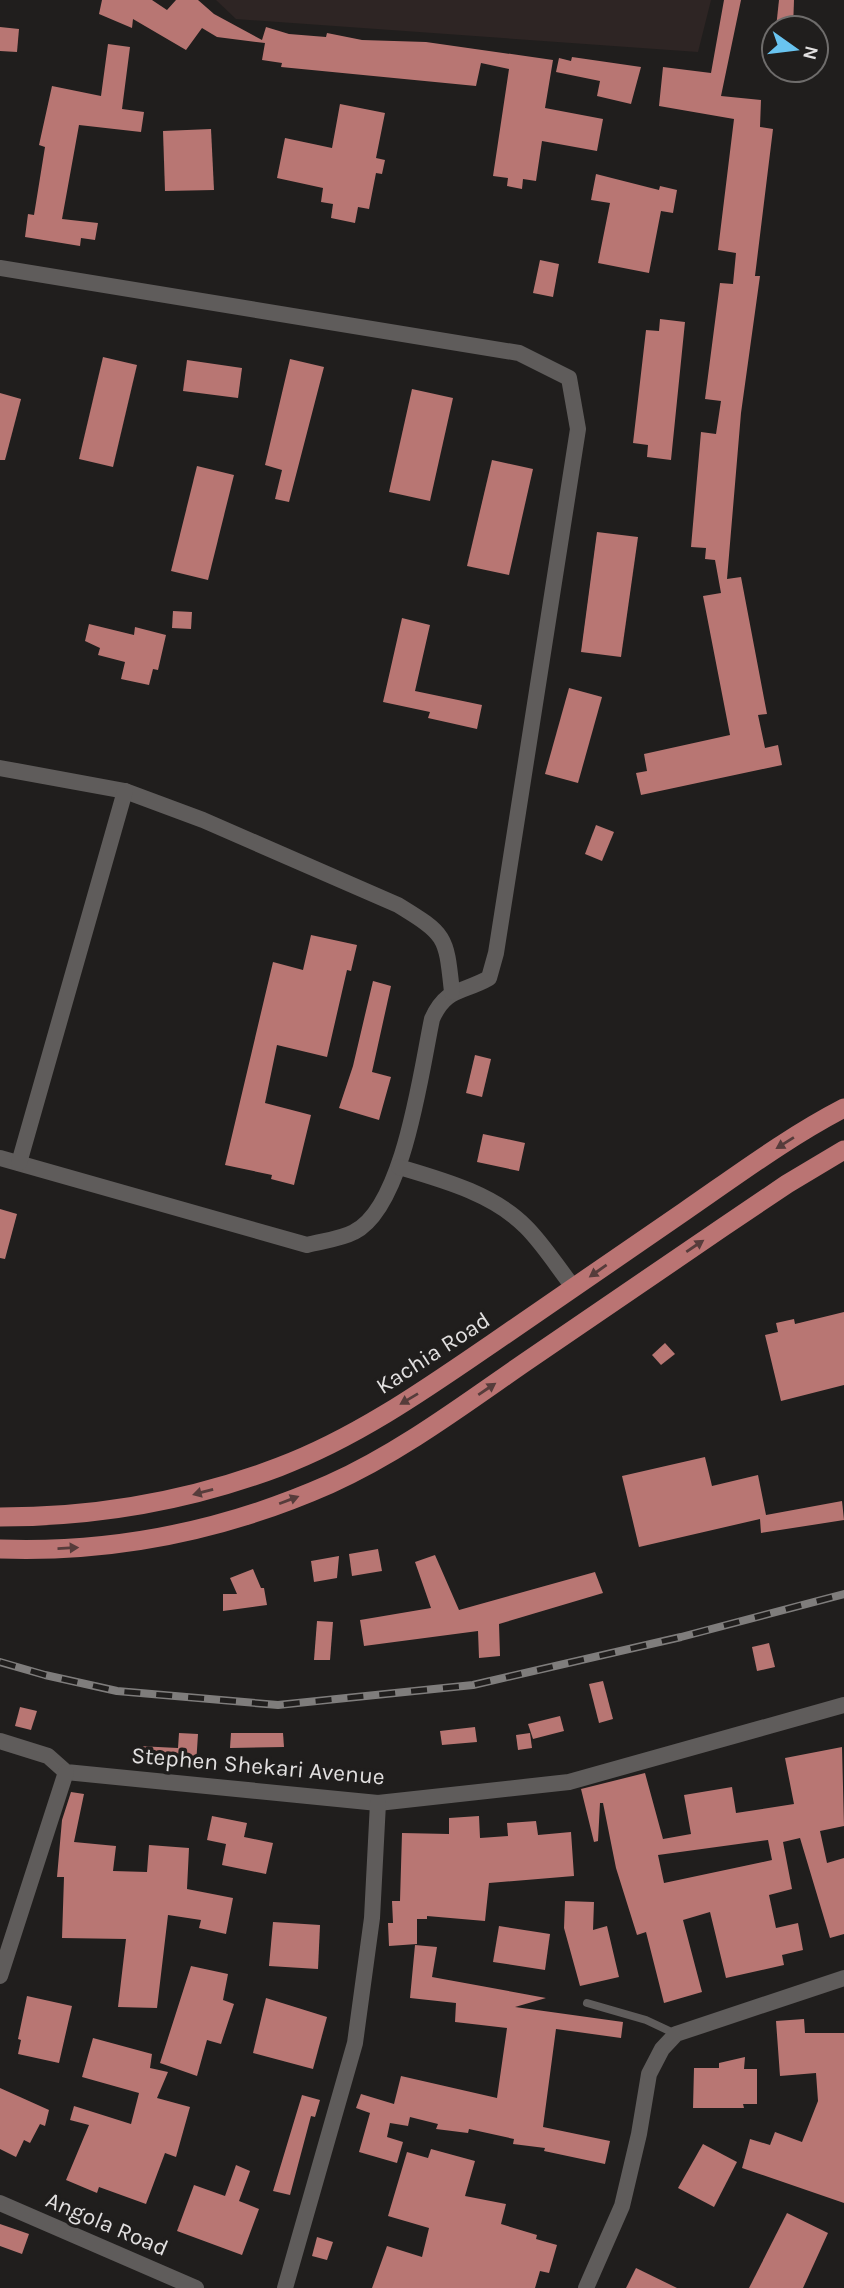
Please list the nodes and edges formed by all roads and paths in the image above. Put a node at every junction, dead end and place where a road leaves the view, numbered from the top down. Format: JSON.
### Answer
{"nodes":[{"id":1,"x":0,"y":268,"type":"edge"},
{"id":2,"x":0,"y":768,"type":"edge"},
{"id":3,"x":125,"y":790,"type":"junction"},
{"id":4,"x":452,"y":992,"type":"junction"},
{"id":5,"x":844,"y":1108,"type":"edge"},
{"id":6,"x":844,"y":1150,"type":"edge"},
{"id":7,"x":0,"y":1158,"type":"edge"},
{"id":8,"x":19,"y":1163,"type":"junction"},
{"id":9,"x":399,"y":1167,"type":"junction"},
{"id":10,"x":574,"y":1288,"type":"junction"},
{"id":11,"x":0,"y":1517,"type":"edge"},
{"id":12,"x":0,"y":1549,"type":"edge"},
{"id":13,"x":844,"y":1705,"type":"edge"},
{"id":14,"x":0,"y":1741,"type":"edge"},
{"id":15,"x":66,"y":1772,"type":"junction"},
{"id":16,"x":377,"y":1803,"type":"junction"},
{"id":17,"x":0,"y":1976,"type":"edge"},
{"id":18,"x":844,"y":1979,"type":"edge"},
{"id":19,"x":587,"y":2003,"type":"dead end"},
{"id":20,"x":676,"y":2034,"type":"junction"},
{"id":21,"x":0,"y":2203,"type":"edge"},
{"id":22,"x":197,"y":2288,"type":"edge"},
{"id":23,"x":285,"y":2288,"type":"edge"},
{"id":24,"x":586,"y":2288,"type":"edge"}],
"edges":[{"from":1,"to":4,"type":"street"},
{"from":2,"to":3,"type":"street"},
{"from":3,"to":4,"type":"street"},
{"from":3,"to":8,"type":"street"},
{"from":4,"to":9,"type":"street"},
{"from":5,"to":10,"type":"main road","name":"Kachia Road","one_way":true},
{"from":12,"to":6,"type":"main road","one_way":true},
{"from":7,"to":8,"type":"street"},
{"from":8,"to":9,"type":"street"},
{"from":9,"to":10,"type":"street"},
{"from":10,"to":11,"type":"main road","name":"Kachia Road","one_way":true},
{"from":13,"to":16,"type":"street","name":"Stephen Shekari Avenue"},
{"from":14,"to":15,"type":"street","name":"Stephen Shekari Avenue"},
{"from":15,"to":16,"type":"street","name":"Stephen Shekari Avenue"},
{"from":15,"to":17,"type":"street"},
{"from":16,"to":23,"type":"street"},
{"from":18,"to":20,"type":"street"},
{"from":19,"to":20,"type":"lane"},
{"from":20,"to":24,"type":"street"},
{"from":21,"to":22,"type":"street","name":"Angola Road"}]}
